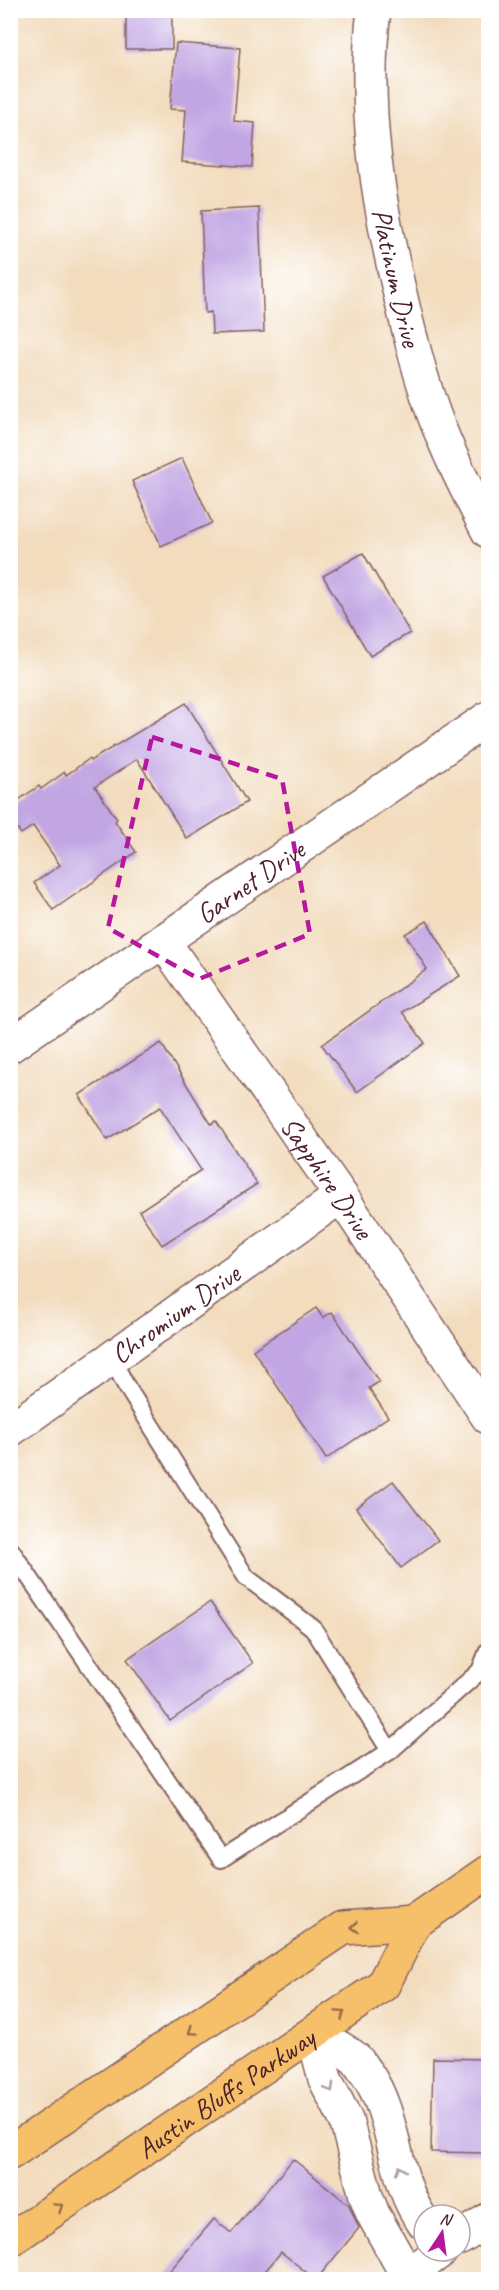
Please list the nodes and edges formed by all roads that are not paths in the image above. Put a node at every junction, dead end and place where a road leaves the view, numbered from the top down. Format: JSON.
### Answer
{"nodes":[{"id":1,"x":374,"y":10,"type":"edge"},
{"id":2,"x":489,"y":531,"type":"edge"},
{"id":3,"x":489,"y":718,"type":"edge"},
{"id":4,"x":163,"y":941,"type":"junction"},
{"id":5,"x":12,"y":1042,"type":"edge"},
{"id":6,"x":341,"y":1196,"type":"junction"},
{"id":7,"x":112,"y":1358,"type":"junction"},
{"id":8,"x":489,"y":1417,"type":"edge"},
{"id":9,"x":10,"y":1430,"type":"edge"},
{"id":10,"x":10,"y":1549,"type":"edge"},
{"id":11,"x":489,"y":1651,"type":"edge"},
{"id":12,"x":390,"y":1751,"type":"junction"},
{"id":13,"x":489,"y":1872,"type":"edge"},
{"id":14,"x":414,"y":1923,"type":"junction"},
{"id":15,"x":313,"y":2033,"type":"junction"},
{"id":16,"x":10,"y":2153,"type":"edge"},
{"id":17,"x":412,"y":2203,"type":"edge"},
{"id":18,"x":489,"y":2220,"type":"edge"},
{"id":19,"x":472,"y":2231,"type":"edge"},
{"id":20,"x":10,"y":2240,"type":"edge"},
{"id":21,"x":424,"y":2263,"type":"edge"},
{"id":22,"x":404,"y":2277,"type":"edge"}],
"edges":[{"from":1,"to":2,"type":"street","name":"Platinum Drive"},
{"from":3,"to":4,"type":"street","name":"Garnet Drive"},
{"from":4,"to":5,"type":"street","name":"Garnet Drive"},
{"from":4,"to":6,"type":"street","name":"Sapphire Drive"},
{"from":6,"to":7,"type":"street","name":"Chromium Drive"},
{"from":6,"to":8,"type":"street","name":"Sapphire Drive"},
{"from":7,"to":9,"type":"street","name":"Chromium Drive"},
{"from":7,"to":12,"type":"lane"},
{"from":10,"to":12,"type":"lane"},
{"from":11,"to":12,"type":"lane"},
{"from":13,"to":14,"type":"main road","name":"Austin Bluffs Parkway"},
{"from":15,"to":14,"type":"main road","name":"Austin Bluffs Parkway","one_way":true},
{"from":14,"to":16,"type":"main road","one_way":true},
{"from":17,"to":15,"type":"street","one_way":true},
{"from":20,"to":15,"type":"main road","name":"Austin Bluffs Parkway","one_way":true},
{"from":15,"to":22,"type":"street","one_way":true},
{"from":18,"to":19,"type":"street"},
{"from":21,"to":22,"type":"street"}]}
